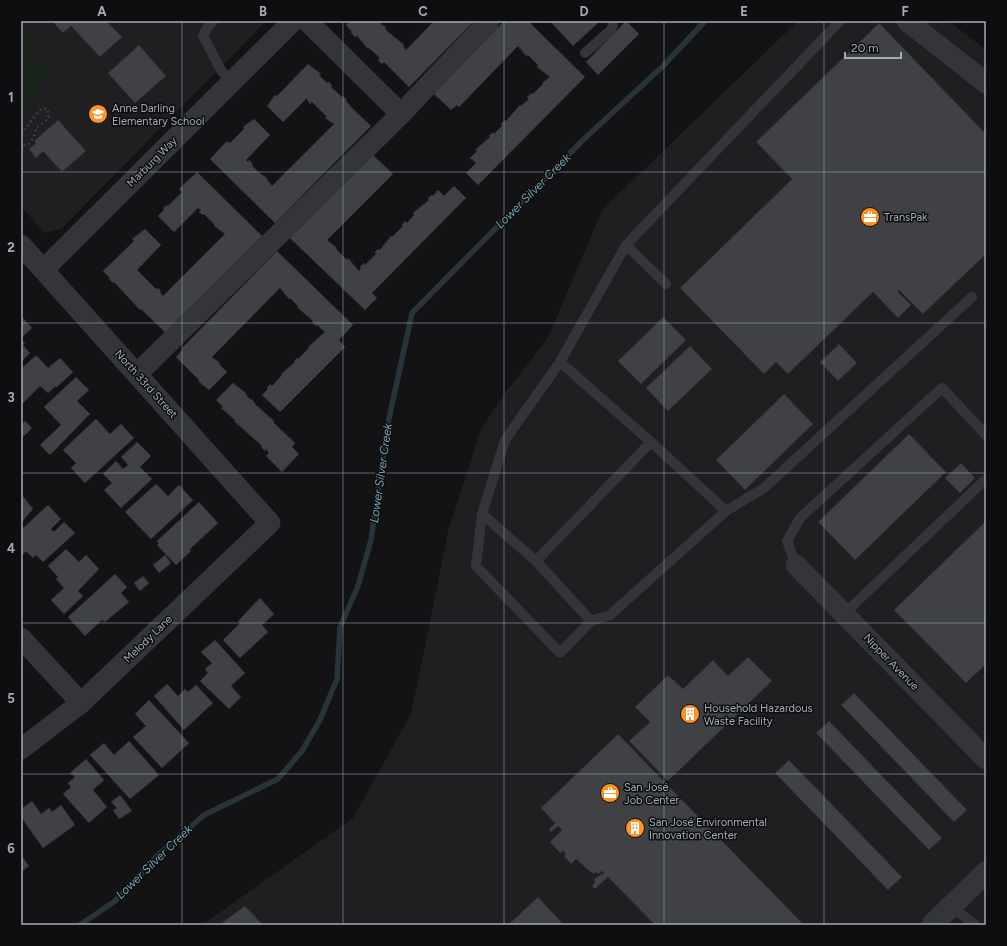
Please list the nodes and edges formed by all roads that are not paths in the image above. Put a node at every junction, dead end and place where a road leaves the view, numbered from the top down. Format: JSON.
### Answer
{"nodes":[{"id":1,"x":213,"y":21,"type":"edge"},
{"id":2,"x":293,"y":21,"type":"edge"},
{"id":3,"x":307,"y":21,"type":"edge"},
{"id":4,"x":489,"y":21,"type":"edge"},
{"id":5,"x":612,"y":21,"type":"edge"},
{"id":6,"x":840,"y":21,"type":"edge"},
{"id":7,"x":907,"y":21,"type":"edge"},
{"id":8,"x":585,"y":53,"type":"dead end"},
{"id":9,"x":232,"y":82,"type":"junction"},
{"id":10,"x":986,"y":83,"type":"edge"},
{"id":11,"x":400,"y":114,"type":"junction"},
{"id":12,"x":21,"y":245,"type":"edge"},
{"id":13,"x":626,"y":245,"type":"junction"},
{"id":14,"x":44,"y":269,"type":"junction"},
{"id":15,"x":666,"y":284,"type":"dead end"},
{"id":16,"x":972,"y":297,"type":"dead end"},
{"id":17,"x":560,"y":362,"type":"junction"},
{"id":18,"x":137,"y":374,"type":"junction"},
{"id":19,"x":986,"y":435,"type":"edge"},
{"id":20,"x":651,"y":442,"type":"junction"},
{"id":21,"x":986,"y":479,"type":"edge"},
{"id":22,"x":726,"y":511,"type":"junction"},
{"id":23,"x":482,"y":514,"type":"junction"},
{"id":24,"x":270,"y":523,"type":"joint"},
{"id":25,"x":536,"y":561,"type":"junction"},
{"id":26,"x":796,"y":565,"type":"joint"},
{"id":27,"x":844,"y":614,"type":"junction"},
{"id":28,"x":591,"y":621,"type":"junction"},
{"id":29,"x":21,"y":638,"type":"edge"},
{"id":30,"x":81,"y":703,"type":"junction"},
{"id":31,"x":21,"y":749,"type":"edge"},
{"id":32,"x":986,"y":759,"type":"edge"},
{"id":33,"x":986,"y":872,"type":"edge"},
{"id":34,"x":951,"y":906,"type":"junction"},
{"id":35,"x":932,"y":925,"type":"edge"},
{"id":36,"x":975,"y":925,"type":"edge"}],
"edges":[{"from":1,"to":9,"type":"lane"},
{"from":2,"to":9,"type":"street","name":"Marburg Way"},
{"from":3,"to":11,"type":"street"},
{"from":4,"to":11,"type":"street"},
{"from":5,"to":8,"type":"lane"},
{"from":6,"to":13,"type":"lane"},
{"from":7,"to":10,"type":"street"},
{"from":9,"to":14,"type":"street","name":"Marburg Way"},
{"from":11,"to":18,"type":"street"},
{"from":12,"to":14,"type":"street","name":"North 33rd Street"},
{"from":13,"to":15,"type":"lane"},
{"from":13,"to":17,"type":"lane"},
{"from":14,"to":18,"type":"street","name":"North 33rd Street"},
{"from":16,"to":22,"type":"lane"},
{"from":17,"to":20,"type":"lane"},
{"from":17,"to":23,"type":"lane"},
{"from":18,"to":24,"type":"street","name":"North 33rd Street"},
{"from":19,"to":26,"type":"lane"},
{"from":20,"to":22,"type":"lane"},
{"from":20,"to":25,"type":"lane"},
{"from":21,"to":27,"type":"lane"},
{"from":22,"to":28,"type":"lane"},
{"from":23,"to":25,"type":"lane"},
{"from":23,"to":28,"type":"lane"},
{"from":24,"to":30,"type":"street","name":"Melody Lane"},
{"from":25,"to":28,"type":"lane"},
{"from":26,"to":27,"type":"street","name":"Nipper Avenue"},
{"from":27,"to":32,"type":"street","name":"Nipper Avenue"},
{"from":29,"to":30,"type":"street"},
{"from":30,"to":31,"type":"street","name":"Melody Lane"},
{"from":33,"to":34,"type":"street"},
{"from":34,"to":35,"type":"street"},
{"from":34,"to":36,"type":"lane"}]}
